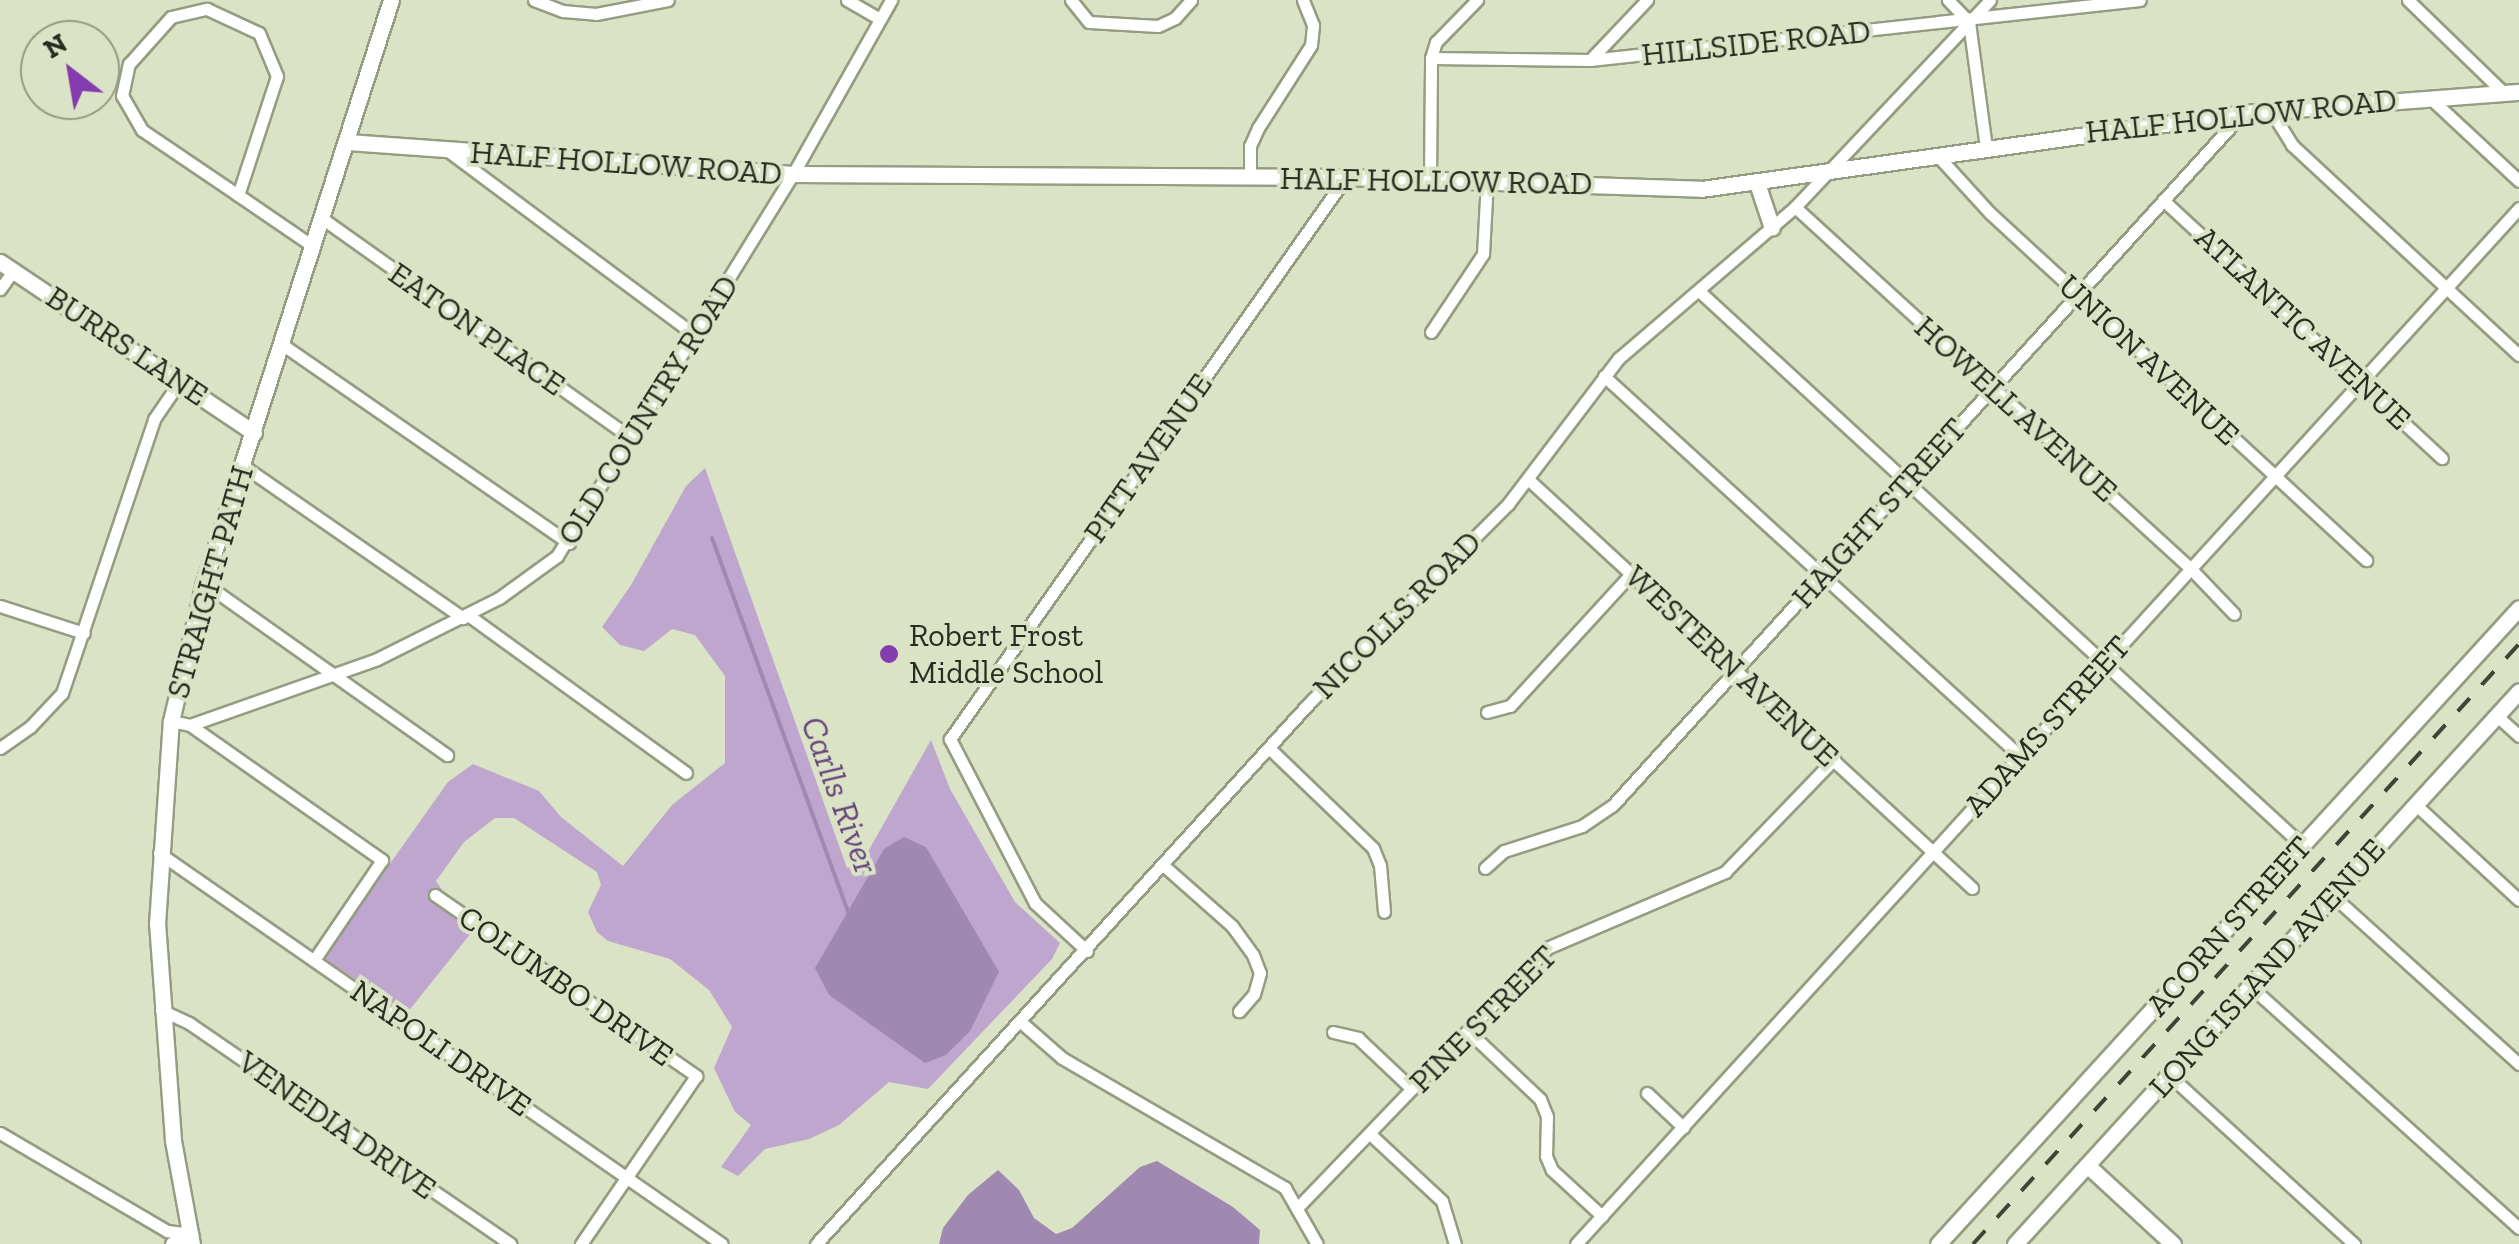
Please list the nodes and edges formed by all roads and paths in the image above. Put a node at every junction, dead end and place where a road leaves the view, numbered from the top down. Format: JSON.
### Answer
{"nodes":[{"id":1,"x":391,"y":0,"type":"edge"},
{"id":2,"x":534,"y":0,"type":"edge"},
{"id":3,"x":668,"y":0,"type":"edge"},
{"id":4,"x":847,"y":0,"type":"edge"},
{"id":5,"x":892,"y":0,"type":"edge"},
{"id":6,"x":1072,"y":0,"type":"edge"},
{"id":7,"x":1191,"y":0,"type":"edge"},
{"id":8,"x":1303,"y":0,"type":"edge"},
{"id":9,"x":1477,"y":0,"type":"edge"},
{"id":10,"x":1647,"y":0,"type":"edge"},
{"id":11,"x":1948,"y":0,"type":"edge"},
{"id":12,"x":1990,"y":0,"type":"edge"},
{"id":13,"x":2140,"y":0,"type":"edge"},
{"id":14,"x":2408,"y":0,"type":"edge"},
{"id":15,"x":880,"y":19,"type":"junction"},
{"id":16,"x":1970,"y":22,"type":"junction"},
{"id":17,"x":1431,"y":58,"type":"junction"},
{"id":18,"x":1590,"y":60,"type":"junction"},
{"id":19,"x":2512,"y":93,"type":"edge"},
{"id":20,"x":2429,"y":97,"type":"junction"},
{"id":21,"x":2271,"y":111,"type":"junction"},
{"id":22,"x":2243,"y":113,"type":"junction"},
{"id":23,"x":348,"y":142,"type":"junction"},
{"id":24,"x":1986,"y":147,"type":"junction"},
{"id":25,"x":448,"y":151,"type":"junction"},
{"id":26,"x":1937,"y":155,"type":"junction"},
{"id":27,"x":1828,"y":172,"type":"junction"},
{"id":28,"x":794,"y":174,"type":"junction"},
{"id":29,"x":1250,"y":177,"type":"junction"},
{"id":30,"x":1346,"y":178,"type":"junction"},
{"id":31,"x":1430,"y":180,"type":"junction"},
{"id":32,"x":1487,"y":180,"type":"junction"},
{"id":33,"x":2519,"y":181,"type":"edge"},
{"id":34,"x":1757,"y":184,"type":"junction"},
{"id":35,"x":238,"y":194,"type":"junction"},
{"id":36,"x":2163,"y":200,"type":"junction"},
{"id":37,"x":1795,"y":208,"type":"junction"},
{"id":38,"x":2519,"y":208,"type":"edge"},
{"id":39,"x":323,"y":219,"type":"junction"},
{"id":40,"x":1772,"y":228,"type":"junction"},
{"id":41,"x":314,"y":247,"type":"junction"},
{"id":42,"x":7,"y":266,"type":"edge"},
{"id":43,"x":2446,"y":288,"type":"junction"},
{"id":44,"x":0,"y":289,"type":"edge"},
{"id":45,"x":1699,"y":292,"type":"junction"},
{"id":46,"x":2078,"y":294,"type":"junction"},
{"id":47,"x":1430,"y":332,"type":"dead end"},
{"id":48,"x":695,"y":335,"type":"junction"},
{"id":49,"x":283,"y":345,"type":"junction"},
{"id":50,"x":2519,"y":356,"type":"edge"},
{"id":51,"x":1604,"y":376,"type":"junction"},
{"id":52,"x":2361,"y":380,"type":"junction"},
{"id":53,"x":180,"y":382,"type":"junction"},
{"id":54,"x":1992,"y":388,"type":"junction"},
{"id":55,"x":254,"y":432,"type":"junction"},
{"id":56,"x":632,"y":439,"type":"junction"},
{"id":57,"x":2442,"y":458,"type":"dead end"},
{"id":58,"x":242,"y":465,"type":"junction"},
{"id":59,"x":2275,"y":476,"type":"junction"},
{"id":60,"x":1530,"y":481,"type":"junction"},
{"id":61,"x":1908,"y":481,"type":"junction"},
{"id":62,"x":569,"y":543,"type":"junction"},
{"id":63,"x":2366,"y":560,"type":"dead end"},
{"id":64,"x":2191,"y":569,"type":"junction"},
{"id":65,"x":1632,"y":573,"type":"junction"},
{"id":66,"x":1823,"y":575,"type":"junction"},
{"id":67,"x":204,"y":584,"type":"junction"},
{"id":68,"x":0,"y":606,"type":"edge"},
{"id":69,"x":2519,"y":608,"type":"edge"},
{"id":70,"x":2234,"y":614,"type":"dead end"},
{"id":71,"x":465,"y":616,"type":"junction"},
{"id":72,"x":84,"y":633,"type":"junction"},
{"id":73,"x":2104,"y":663,"type":"junction"},
{"id":74,"x":1734,"y":669,"type":"junction"},
{"id":75,"x":333,"y":676,"type":"junction"},
{"id":76,"x":2519,"y":691,"type":"edge"},
{"id":77,"x":1487,"y":712,"type":"dead end"},
{"id":78,"x":2497,"y":716,"type":"junction"},
{"id":79,"x":172,"y":721,"type":"junction"},
{"id":80,"x":190,"y":726,"type":"junction"},
{"id":81,"x":2519,"y":736,"type":"edge"},
{"id":82,"x":0,"y":748,"type":"edge"},
{"id":83,"x":1269,"y":748,"type":"junction"},
{"id":84,"x":446,"y":755,"type":"dead end"},
{"id":85,"x":2019,"y":755,"type":"junction"},
{"id":86,"x":1834,"y":759,"type":"junction"},
{"id":87,"x":686,"y":773,"type":"dead end"},
{"id":88,"x":2416,"y":804,"type":"junction"},
{"id":89,"x":2302,"y":845,"type":"junction"},
{"id":90,"x":158,"y":852,"type":"junction"},
{"id":91,"x":1933,"y":852,"type":"junction"},
{"id":92,"x":1163,"y":865,"type":"junction"},
{"id":93,"x":1485,"y":868,"type":"dead end"},
{"id":94,"x":1972,"y":888,"type":"dead end"},
{"id":95,"x":435,"y":895,"type":"dead end"},
{"id":96,"x":2333,"y":896,"type":"junction"},
{"id":97,"x":2519,"y":900,"type":"edge"},
{"id":98,"x":1384,"y":912,"type":"dead end"},
{"id":99,"x":1086,"y":951,"type":"junction"},
{"id":100,"x":314,"y":960,"type":"junction"},
{"id":101,"x":2250,"y":986,"type":"junction"},
{"id":102,"x":161,"y":1010,"type":"junction"},
{"id":103,"x":1238,"y":1011,"type":"dead end"},
{"id":104,"x":1022,"y":1022,"type":"junction"},
{"id":105,"x":1468,"y":1030,"type":"junction"},
{"id":106,"x":1333,"y":1032,"type":"dead end"},
{"id":107,"x":2519,"y":1064,"type":"edge"},
{"id":108,"x":2169,"y":1075,"type":"junction"},
{"id":109,"x":1412,"y":1089,"type":"junction"},
{"id":110,"x":1647,"y":1093,"type":"dead end"},
{"id":111,"x":1683,"y":1127,"type":"junction"},
{"id":112,"x":0,"y":1133,"type":"edge"},
{"id":113,"x":1370,"y":1134,"type":"junction"},
{"id":114,"x":2087,"y":1165,"type":"junction"},
{"id":115,"x":627,"y":1176,"type":"junction"},
{"id":116,"x":1297,"y":1208,"type":"junction"},
{"id":117,"x":1602,"y":1216,"type":"junction"},
{"id":118,"x":2519,"y":1228,"type":"edge"},
{"id":119,"x":191,"y":1239,"type":"edge"},
{"id":120,"x":172,"y":1244,"type":"edge"},
{"id":121,"x":510,"y":1244,"type":"edge"},
{"id":122,"x":580,"y":1244,"type":"edge"},
{"id":123,"x":722,"y":1244,"type":"edge"},
{"id":124,"x":816,"y":1244,"type":"edge"},
{"id":125,"x":1317,"y":1244,"type":"edge"},
{"id":126,"x":1455,"y":1244,"type":"edge"},
{"id":127,"x":1576,"y":1244,"type":"edge"},
{"id":128,"x":1938,"y":1244,"type":"edge"},
{"id":129,"x":2015,"y":1244,"type":"edge"},
{"id":130,"x":2173,"y":1244,"type":"edge"},
{"id":131,"x":2354,"y":1244,"type":"edge"}],
"edges":[{"from":1,"to":23,"type":"street","name":"STRAIGHT PATH"},
{"from":2,"to":3,"type":"street"},
{"from":4,"to":15,"type":"street"},
{"from":5,"to":15,"type":"street","name":"OLD COUNTRY ROAD"},
{"from":6,"to":7,"type":"street"},
{"from":8,"to":29,"type":"street"},
{"from":9,"to":17,"type":"street"},
{"from":10,"to":18,"type":"street"},
{"from":11,"to":16,"type":"street"},
{"from":12,"to":16,"type":"street","name":"NICOLLS ROAD"},
{"from":13,"to":16,"type":"street","name":"HILLSIDE ROAD"},
{"from":14,"to":19,"type":"street"},
{"from":15,"to":28,"type":"street","name":"OLD COUNTRY ROAD"},
{"from":16,"to":18,"type":"street","name":"HILLSIDE ROAD"},
{"from":16,"to":24,"type":"street"},
{"from":16,"to":27,"type":"street","name":"NICOLLS ROAD"},
{"from":17,"to":18,"type":"street","name":"HILLSIDE ROAD"},
{"from":17,"to":31,"type":"street"},
{"from":19,"to":20,"type":"street","name":"HALF HOLLOW ROAD"},
{"from":20,"to":21,"type":"street","name":"HALF HOLLOW ROAD"},
{"from":20,"to":33,"type":"street"},
{"from":21,"to":22,"type":"street","name":"HALF HOLLOW ROAD"},
{"from":21,"to":43,"type":"street"},
{"from":22,"to":24,"type":"street","name":"HALF HOLLOW ROAD"},
{"from":22,"to":36,"type":"street","name":"HAIGHT STREET"},
{"from":23,"to":25,"type":"street","name":"HALF HOLLOW ROAD"},
{"from":23,"to":39,"type":"street","name":"STRAIGHT PATH"},
{"from":24,"to":26,"type":"street","name":"HALF HOLLOW ROAD"},
{"from":25,"to":28,"type":"street","name":"HALF HOLLOW ROAD"},
{"from":25,"to":48,"type":"street"},
{"from":26,"to":27,"type":"street","name":"HALF HOLLOW ROAD"},
{"from":26,"to":46,"type":"street","name":"UNION AVENUE"},
{"from":27,"to":34,"type":"street","name":"HALF HOLLOW ROAD"},
{"from":27,"to":37,"type":"street","name":"NICOLLS ROAD"},
{"from":28,"to":29,"type":"street","name":"HALF HOLLOW ROAD"},
{"from":28,"to":48,"type":"street","name":"OLD COUNTRY ROAD"},
{"from":29,"to":30,"type":"street","name":"HALF HOLLOW ROAD"},
{"from":30,"to":31,"type":"street","name":"HALF HOLLOW ROAD"},
{"from":30,"to":99,"type":"street","name":"PITT AVENUE"},
{"from":31,"to":32,"type":"street","name":"HALF HOLLOW ROAD"},
{"from":32,"to":34,"type":"street","name":"HALF HOLLOW ROAD"},
{"from":32,"to":47,"type":"street"},
{"from":34,"to":40,"type":"street"},
{"from":35,"to":35,"type":"street"},
{"from":35,"to":41,"type":"street"},
{"from":36,"to":46,"type":"street","name":"HAIGHT STREET"},
{"from":36,"to":52,"type":"street","name":"ATLANTIC AVENUE"},
{"from":37,"to":40,"type":"street","name":"NICOLLS ROAD"},
{"from":37,"to":54,"type":"street","name":"HOWELL AVENUE"},
{"from":38,"to":43,"type":"street","name":"ADAMS STREET"},
{"from":39,"to":41,"type":"street","name":"STRAIGHT PATH"},
{"from":39,"to":56,"type":"street","name":"EATON PLACE"},
{"from":40,"to":45,"type":"street","name":"NICOLLS ROAD"},
{"from":41,"to":49,"type":"street","name":"STRAIGHT PATH"},
{"from":42,"to":44,"type":"street"},
{"from":42,"to":53,"type":"street","name":"BURRS LANE"},
{"from":43,"to":50,"type":"street"},
{"from":43,"to":52,"type":"street","name":"ADAMS STREET"},
{"from":45,"to":51,"type":"street","name":"NICOLLS ROAD"},
{"from":45,"to":61,"type":"street"},
{"from":46,"to":54,"type":"street","name":"HAIGHT STREET"},
{"from":46,"to":59,"type":"street","name":"UNION AVENUE"},
{"from":48,"to":56,"type":"street","name":"OLD COUNTRY ROAD"},
{"from":49,"to":55,"type":"street","name":"STRAIGHT PATH"},
{"from":49,"to":62,"type":"street"},
{"from":51,"to":60,"type":"street","name":"NICOLLS ROAD"},
{"from":51,"to":66,"type":"street"},
{"from":52,"to":57,"type":"street","name":"ATLANTIC AVENUE"},
{"from":52,"to":59,"type":"street","name":"ADAMS STREET"},
{"from":53,"to":55,"type":"street","name":"BURRS LANE"},
{"from":53,"to":72,"type":"street"},
{"from":54,"to":61,"type":"street","name":"HAIGHT STREET"},
{"from":54,"to":64,"type":"street","name":"HOWELL AVENUE"},
{"from":55,"to":58,"type":"street","name":"STRAIGHT PATH"},
{"from":56,"to":62,"type":"street","name":"OLD COUNTRY ROAD"},
{"from":58,"to":67,"type":"street","name":"STRAIGHT PATH"},
{"from":58,"to":71,"type":"street"},
{"from":59,"to":63,"type":"street","name":"UNION AVENUE"},
{"from":59,"to":64,"type":"street","name":"ADAMS STREET"},
{"from":60,"to":65,"type":"street","name":"WESTERN AVENUE"},
{"from":60,"to":83,"type":"street","name":"NICOLLS ROAD"},
{"from":61,"to":66,"type":"street","name":"HAIGHT STREET"},
{"from":61,"to":73,"type":"street"},
{"from":62,"to":71,"type":"street","name":"OLD COUNTRY ROAD"},
{"from":64,"to":70,"type":"street","name":"HOWELL AVENUE"},
{"from":64,"to":73,"type":"street","name":"ADAMS STREET"},
{"from":65,"to":74,"type":"street","name":"WESTERN AVENUE"},
{"from":65,"to":77,"type":"street"},
{"from":66,"to":74,"type":"street","name":"HAIGHT STREET"},
{"from":66,"to":85,"type":"street"},
{"from":67,"to":75,"type":"street"},
{"from":67,"to":79,"type":"street","name":"STRAIGHT PATH"},
{"from":68,"to":72,"type":"street"},
{"from":69,"to":89,"type":"street","name":"ACORN STREET"},
{"from":71,"to":75,"type":"street","name":"OLD COUNTRY ROAD"},
{"from":71,"to":87,"type":"street"},
{"from":72,"to":82,"type":"street"},
{"from":73,"to":85,"type":"street","name":"ADAMS STREET"},
{"from":73,"to":89,"type":"street"},
{"from":74,"to":86,"type":"street","name":"WESTERN AVENUE"},
{"from":74,"to":93,"type":"street","name":"HAIGHT STREET"},
{"from":75,"to":80,"type":"street","name":"OLD COUNTRY ROAD"},
{"from":75,"to":84,"type":"street"},
{"from":76,"to":78,"type":"street","name":"LONG ISLAND AVENUE"},
{"from":78,"to":81,"type":"street"},
{"from":78,"to":88,"type":"street","name":"LONG ISLAND AVENUE"},
{"from":79,"to":80,"type":"street"},
{"from":79,"to":90,"type":"street","name":"STRAIGHT PATH"},
{"from":80,"to":100,"type":"street"},
{"from":83,"to":92,"type":"street","name":"NICOLLS ROAD"},
{"from":83,"to":98,"type":"street"},
{"from":85,"to":91,"type":"street","name":"ADAMS STREET"},
{"from":86,"to":91,"type":"street","name":"WESTERN AVENUE"},
{"from":86,"to":105,"type":"street","name":"PINE STREET"},
{"from":88,"to":96,"type":"street","name":"LONG ISLAND AVENUE"},
{"from":88,"to":97,"type":"street"},
{"from":89,"to":128,"type":"street","name":"ACORN STREET"},
{"from":90,"to":100,"type":"street","name":"NAPOLI DRIVE"},
{"from":90,"to":102,"type":"street","name":"STRAIGHT PATH"},
{"from":91,"to":94,"type":"street","name":"WESTERN AVENUE"},
{"from":91,"to":111,"type":"street","name":"ADAMS STREET"},
{"from":92,"to":99,"type":"street","name":"NICOLLS ROAD"},
{"from":92,"to":103,"type":"street"},
{"from":95,"to":115,"type":"street","name":"COLUMBO DRIVE"},
{"from":96,"to":101,"type":"street","name":"LONG ISLAND AVENUE"},
{"from":96,"to":107,"type":"street"},
{"from":99,"to":104,"type":"street","name":"NICOLLS ROAD"},
{"from":100,"to":115,"type":"street","name":"NAPOLI DRIVE"},
{"from":101,"to":108,"type":"street","name":"LONG ISLAND AVENUE"},
{"from":101,"to":118,"type":"street"},
{"from":102,"to":119,"type":"street","name":"STRAIGHT PATH"},
{"from":102,"to":121,"type":"street","name":"VENEDIA DRIVE"},
{"from":104,"to":116,"type":"street"},
{"from":104,"to":124,"type":"street","name":"NICOLLS ROAD"},
{"from":105,"to":109,"type":"street","name":"PINE STREET"},
{"from":105,"to":117,"type":"street"},
{"from":106,"to":109,"type":"street"},
{"from":108,"to":114,"type":"street","name":"LONG ISLAND AVENUE"},
{"from":108,"to":131,"type":"street"},
{"from":109,"to":113,"type":"street","name":"PINE STREET"},
{"from":110,"to":111,"type":"street"},
{"from":111,"to":117,"type":"street","name":"ADAMS STREET"},
{"from":112,"to":119,"type":"street"},
{"from":113,"to":116,"type":"street","name":"PINE STREET"},
{"from":113,"to":126,"type":"street"},
{"from":114,"to":129,"type":"street","name":"LONG ISLAND AVENUE"},
{"from":114,"to":130,"type":"street"},
{"from":115,"to":122,"type":"street"},
{"from":115,"to":123,"type":"street","name":"NAPOLI DRIVE"},
{"from":116,"to":125,"type":"street"},
{"from":117,"to":127,"type":"street","name":"ADAMS STREET"},
{"from":119,"to":120,"type":"street"}]}
